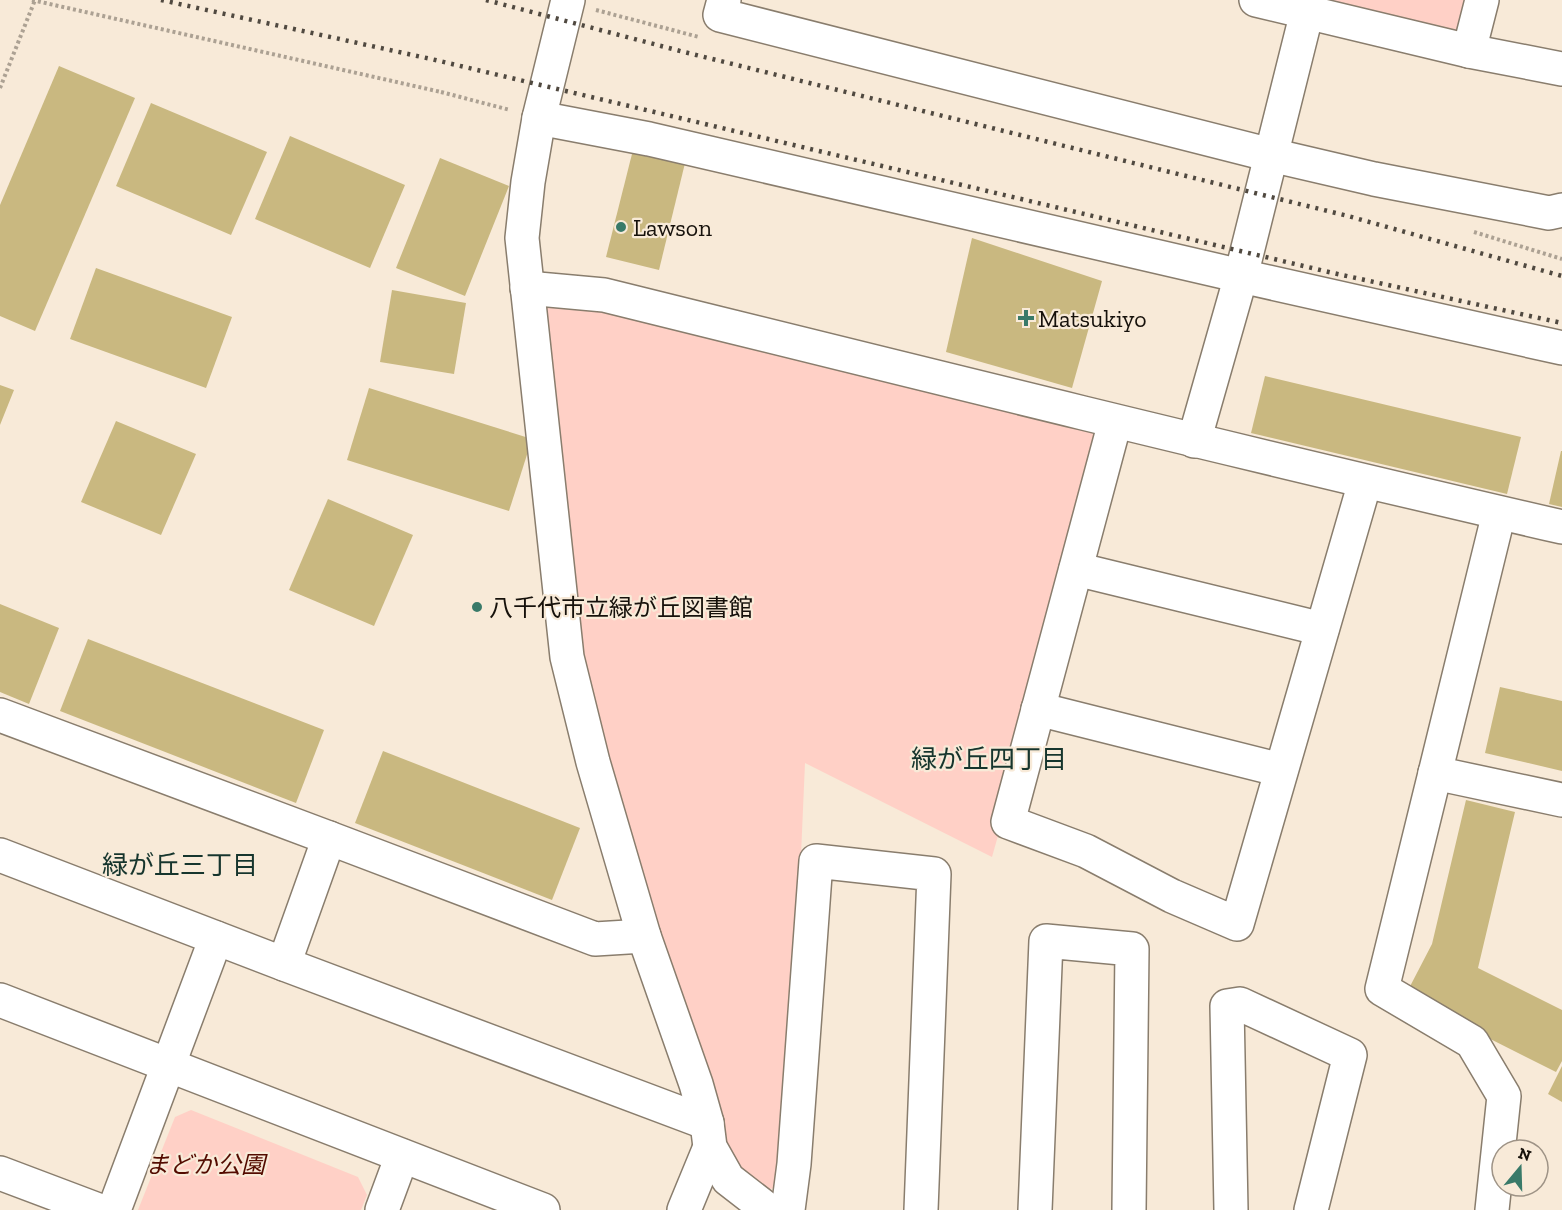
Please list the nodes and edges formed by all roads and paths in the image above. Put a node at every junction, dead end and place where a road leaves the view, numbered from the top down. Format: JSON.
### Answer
{"nodes":[{"id":1,"x":33,"y":0,"type":"edge"},
{"id":2,"x":568,"y":0,"type":"edge"},
{"id":3,"x":724,"y":0,"type":"edge"},
{"id":4,"x":1256,"y":0,"type":"edge"},
{"id":5,"x":1482,"y":0,"type":"edge"},
{"id":6,"x":1308,"y":6,"type":"edge"},
{"id":7,"x":1469,"y":51,"type":"junction"},
{"id":8,"x":1562,"y":69,"type":"edge"},
{"id":9,"x":0,"y":88,"type":"edge"},
{"id":10,"x":539,"y":118,"type":"junction"},
{"id":11,"x":1271,"y":155,"type":"junction"},
{"id":12,"x":1562,"y":210,"type":"edge"},
{"id":13,"x":1241,"y":276,"type":"junction"},
{"id":14,"x":527,"y":288,"type":"junction"},
{"id":15,"x":1562,"y":348,"type":"edge"},
{"id":16,"x":1115,"y":422,"type":"junction"},
{"id":17,"x":1194,"y":441,"type":"junction"},
{"id":18,"x":1365,"y":482,"type":"junction"},
{"id":19,"x":1499,"y":513,"type":"junction"},
{"id":20,"x":1562,"y":527,"type":"edge"},
{"id":21,"x":1076,"y":569,"type":"junction"},
{"id":22,"x":1323,"y":629,"type":"junction"},
{"id":23,"x":1038,"y":709,"type":"junction"},
{"id":24,"x":0,"y":715,"type":"edge"},
{"id":25,"x":1281,"y":770,"type":"junction"},
{"id":26,"x":1435,"y":773,"type":"junction"},
{"id":27,"x":1562,"y":800,"type":"edge"},
{"id":28,"x":329,"y":838,"type":"junction"},
{"id":29,"x":0,"y":855,"type":"edge"},
{"id":30,"x":644,"y":936,"type":"junction"},
{"id":31,"x":216,"y":938,"type":"junction"},
{"id":32,"x":284,"y":964,"type":"junction"},
{"id":33,"x":0,"y":1000,"type":"edge"},
{"id":34,"x":168,"y":1064,"type":"junction"},
{"id":35,"x":709,"y":1135,"type":"junction"},
{"id":36,"x":402,"y":1156,"type":"junction"},
{"id":37,"x":0,"y":1173,"type":"edge"},
{"id":38,"x":98,"y":1210,"type":"edge"},
{"id":39,"x":114,"y":1210,"type":"edge"},
{"id":40,"x":381,"y":1210,"type":"edge"},
{"id":41,"x":543,"y":1210,"type":"edge"},
{"id":42,"x":684,"y":1210,"type":"edge"},
{"id":43,"x":768,"y":1210,"type":"edge"},
{"id":44,"x":788,"y":1210,"type":"edge"},
{"id":45,"x":921,"y":1210,"type":"edge"},
{"id":46,"x":1035,"y":1210,"type":"edge"},
{"id":47,"x":1129,"y":1210,"type":"edge"},
{"id":48,"x":1232,"y":1210,"type":"edge"},
{"id":49,"x":1311,"y":1210,"type":"edge"},
{"id":50,"x":1492,"y":1210,"type":"edge"}],
"edges":[{"from":1,"to":9,"type":"path"},
{"from":1,"to":10,"type":"path","bridge":true},
{"from":2,"to":10,"type":"street"},
{"from":3,"to":11,"type":"street"},
{"from":4,"to":6,"type":"street"},
{"from":5,"to":7,"type":"street"},
{"from":6,"to":7,"type":"street"},
{"from":6,"to":11,"type":"street"},
{"from":7,"to":8,"type":"street"},
{"from":10,"to":13,"type":"street"},
{"from":10,"to":14,"type":"street"},
{"from":11,"to":12,"type":"street"},
{"from":11,"to":13,"type":"street"},
{"from":13,"to":15,"type":"street"},
{"from":13,"to":17,"type":"street"},
{"from":14,"to":16,"type":"street"},
{"from":14,"to":30,"type":"street"},
{"from":16,"to":17,"type":"street"},
{"from":16,"to":21,"type":"street"},
{"from":17,"to":18,"type":"street"},
{"from":18,"to":19,"type":"street"},
{"from":18,"to":22,"type":"street"},
{"from":19,"to":20,"type":"street"},
{"from":19,"to":26,"type":"street"},
{"from":21,"to":22,"type":"street"},
{"from":21,"to":23,"type":"street"},
{"from":22,"to":25,"type":"street"},
{"from":23,"to":25,"type":"street"},
{"from":23,"to":25,"type":"street"},
{"from":24,"to":28,"type":"street"},
{"from":26,"to":27,"type":"street"},
{"from":26,"to":50,"type":"street"},
{"from":28,"to":30,"type":"street"},
{"from":28,"to":32,"type":"street"},
{"from":29,"to":31,"type":"street"},
{"from":30,"to":35,"type":"street"},
{"from":31,"to":32,"type":"street"},
{"from":31,"to":34,"type":"street"},
{"from":32,"to":35,"type":"street"},
{"from":33,"to":34,"type":"street"},
{"from":34,"to":36,"type":"street"},
{"from":34,"to":39,"type":"street"},
{"from":35,"to":42,"type":"street"},
{"from":35,"to":43,"type":"street"},
{"from":36,"to":40,"type":"street"},
{"from":36,"to":41,"type":"street"},
{"from":37,"to":38,"type":"street"},
{"from":44,"to":45,"type":"street"},
{"from":46,"to":47,"type":"street"},
{"from":48,"to":49,"type":"street"}]}
